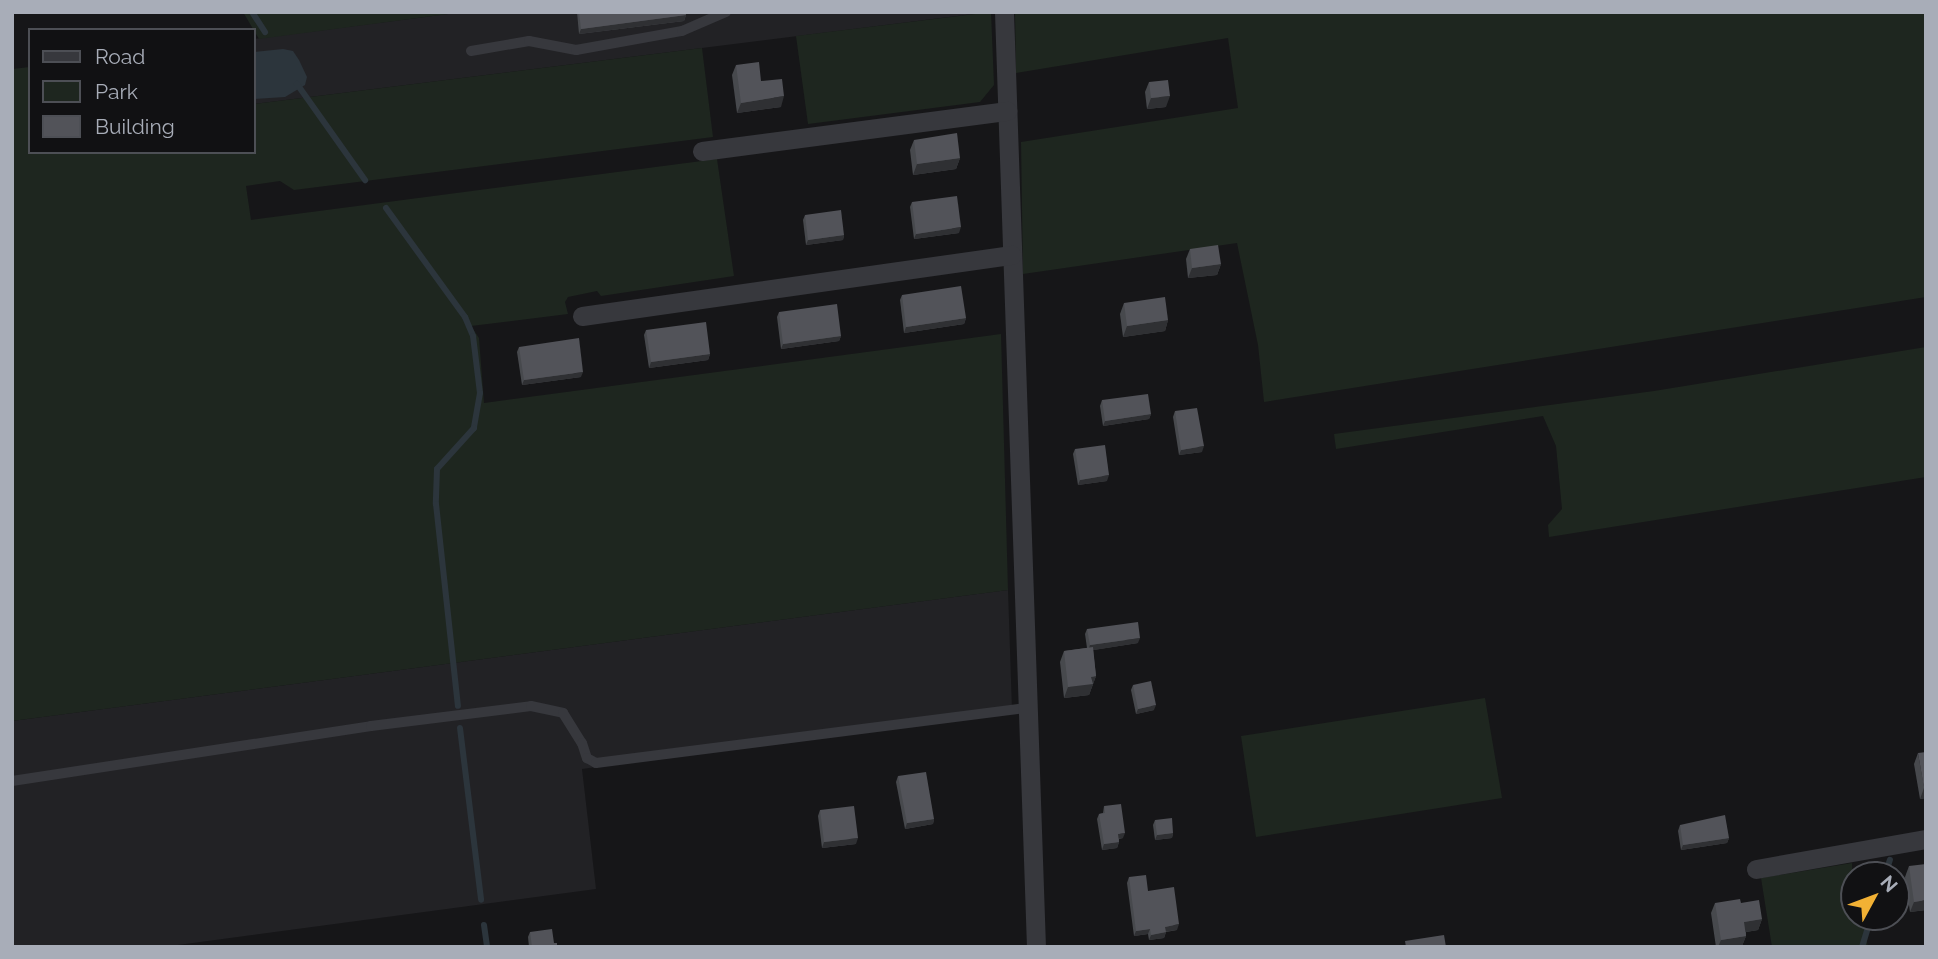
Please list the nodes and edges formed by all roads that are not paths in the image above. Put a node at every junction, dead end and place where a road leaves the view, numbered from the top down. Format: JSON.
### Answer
{"nodes":[{"id":1,"x":726,"y":12,"type":"edge"},
{"id":2,"x":1004,"y":12,"type":"edge"},
{"id":3,"x":471,"y":51,"type":"dead end"},
{"id":4,"x":1007,"y":111,"type":"junction"},
{"id":5,"x":702,"y":151,"type":"dead end"},
{"id":6,"x":1012,"y":255,"type":"junction"},
{"id":7,"x":582,"y":316,"type":"dead end"},
{"id":8,"x":1028,"y":708,"type":"junction"},
{"id":9,"x":12,"y":781,"type":"edge"},
{"id":10,"x":1926,"y":839,"type":"edge"},
{"id":11,"x":1756,"y":869,"type":"dead end"},
{"id":12,"x":1036,"y":947,"type":"edge"}],
"edges":[{"from":1,"to":3,"type":"lane"},
{"from":2,"to":4,"type":"street"},
{"from":4,"to":5,"type":"street"},
{"from":4,"to":6,"type":"street"},
{"from":6,"to":7,"type":"street"},
{"from":6,"to":8,"type":"street"},
{"from":8,"to":9,"type":"lane"},
{"from":8,"to":12,"type":"street"},
{"from":10,"to":11,"type":"street"}]}
